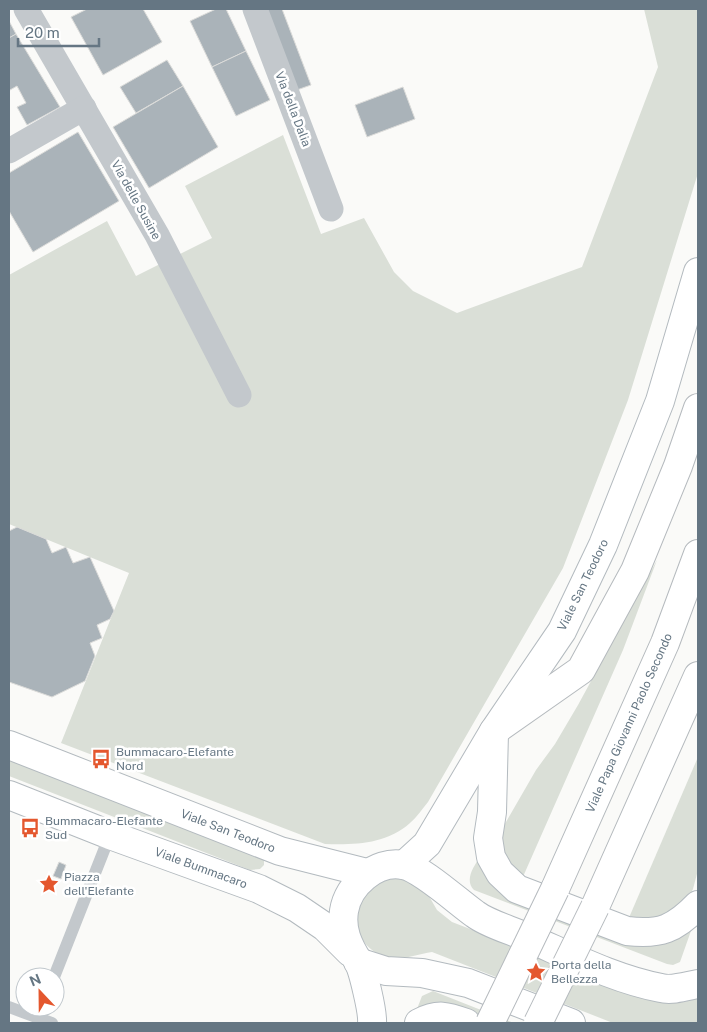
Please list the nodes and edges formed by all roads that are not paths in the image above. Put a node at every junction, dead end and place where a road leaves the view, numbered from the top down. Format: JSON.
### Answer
{"nodes":[{"id":1,"x":26,"y":9,"type":"edge"},
{"id":2,"x":255,"y":9,"type":"edge"},
{"id":3,"x":84,"y":108,"type":"junction"},
{"id":4,"x":9,"y":151,"type":"edge"},
{"id":5,"x":331,"y":209,"type":"dead end"},
{"id":6,"x":698,"y":272,"type":"edge"},
{"id":7,"x":239,"y":396,"type":"dead end"},
{"id":8,"x":698,"y":408,"type":"edge"},
{"id":9,"x":698,"y":554,"type":"edge"},
{"id":10,"x":698,"y":676,"type":"edge"},
{"id":11,"x":494,"y":732,"type":"junction"},
{"id":12,"x":9,"y":746,"type":"edge"},
{"id":13,"x":9,"y":796,"type":"edge"},
{"id":14,"x":110,"y":835,"type":"junction"},
{"id":15,"x":404,"y":865,"type":"junction"},
{"id":16,"x":367,"y":873,"type":"junction"},
{"id":17,"x":698,"y":905,"type":"edge"},
{"id":18,"x":355,"y":958,"type":"junction"},
{"id":19,"x":58,"y":967,"type":"edge"},
{"id":20,"x":698,"y":984,"type":"edge"},
{"id":21,"x":372,"y":1023,"type":"edge"},
{"id":22,"x":420,"y":1023,"type":"edge"},
{"id":23,"x":466,"y":1023,"type":"edge"},
{"id":24,"x":490,"y":1023,"type":"edge"},
{"id":25,"x":538,"y":1023,"type":"edge"},
{"id":26,"x":571,"y":1023,"type":"edge"}],
"edges":[{"from":1,"to":3,"type":"street","name":"Via delle Susine"},
{"from":2,"to":5,"type":"street","name":"Via della Dalia"},
{"from":3,"to":4,"type":"street"},
{"from":3,"to":7,"type":"street","name":"Via delle Susine"},
{"from":6,"to":11,"type":"main road","name":"Viale San Teodoro"},
{"from":8,"to":11,"type":"main road"},
{"from":9,"to":24,"type":"main road","name":"Viale Papa Giovanni Paolo Secondo","bridge":true},
{"from":10,"to":25,"type":"main road","bridge":true},
{"from":11,"to":15,"type":"main road","name":"Viale San Teodoro"},
{"from":11,"to":17,"type":"main road"},
{"from":12,"to":16,"type":"main road","name":"Viale San Teodoro"},
{"from":13,"to":14,"type":"main road","name":"Viale Bummacaro"},
{"from":14,"to":18,"type":"main road","name":"Viale Bummacaro"},
{"from":14,"to":19,"type":"lane"},
{"from":15,"to":16,"type":"main road"},
{"from":15,"to":20,"type":"main road"},
{"from":16,"to":18,"type":"main road"},
{"from":18,"to":21,"type":"main road"},
{"from":18,"to":26,"type":"main road"},
{"from":22,"to":23,"type":"main road"}]}
